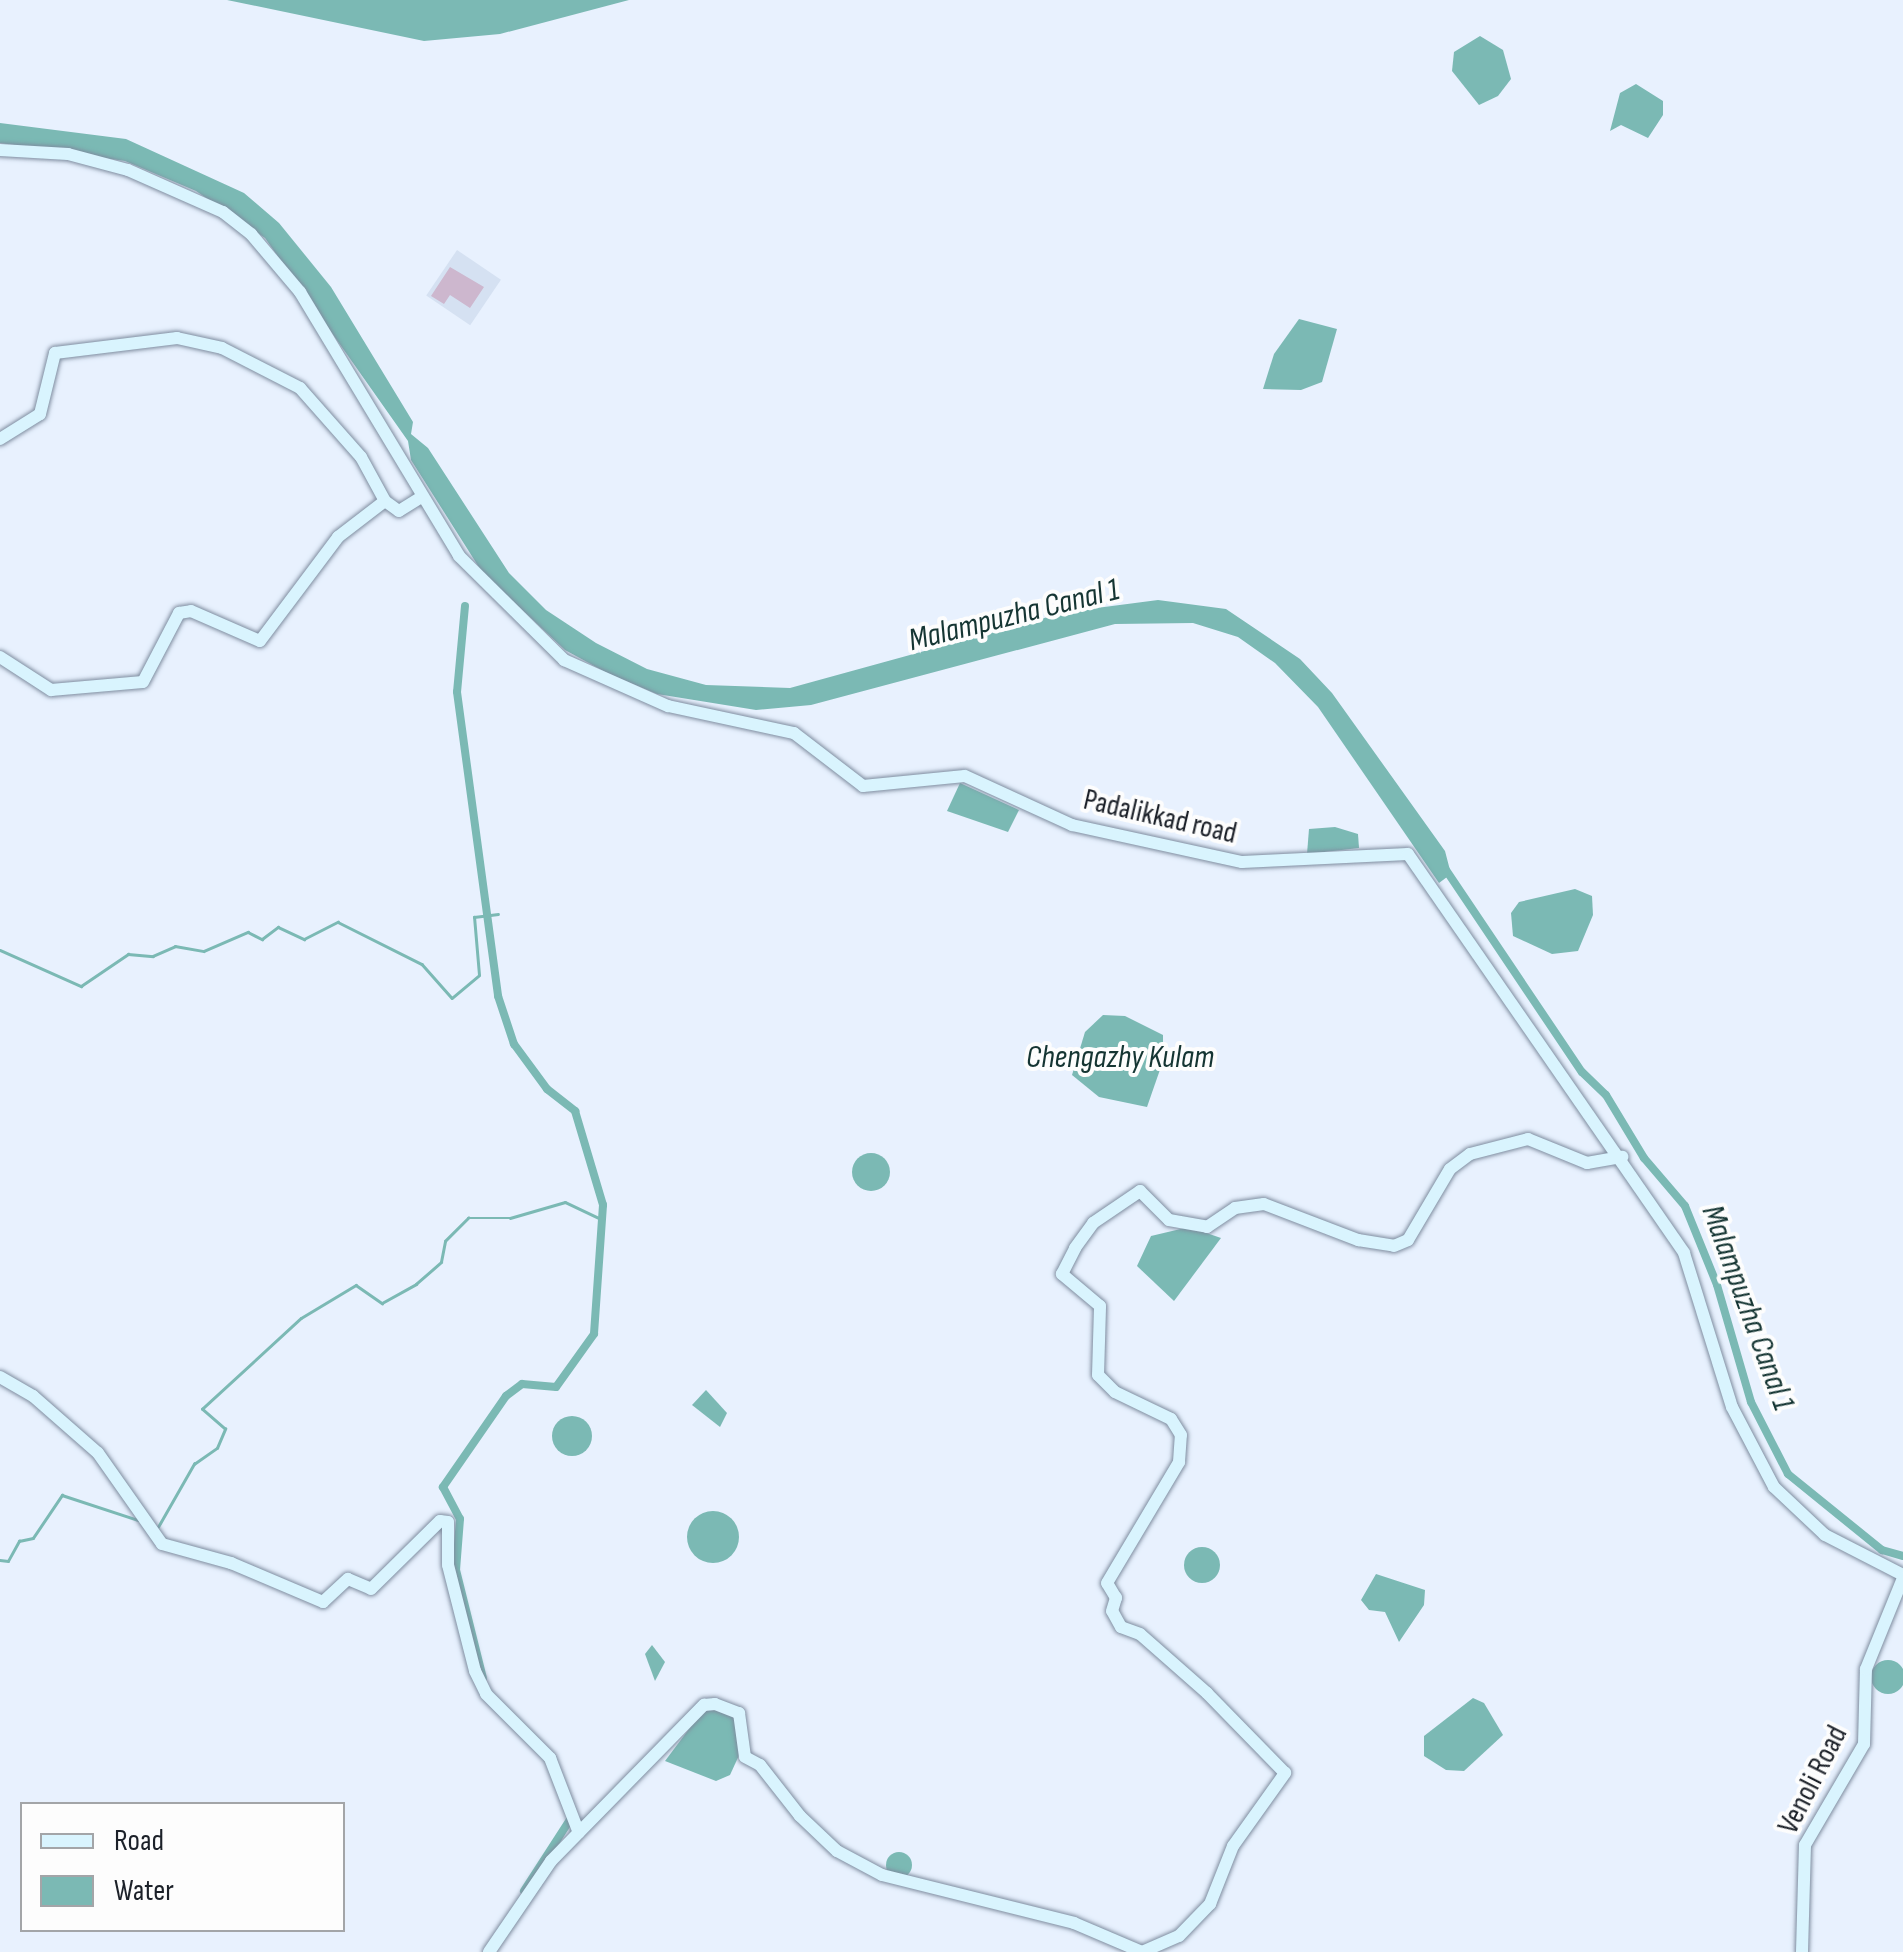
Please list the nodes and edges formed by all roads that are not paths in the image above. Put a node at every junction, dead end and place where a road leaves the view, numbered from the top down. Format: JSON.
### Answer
{"nodes":[{"id":1,"x":0,"y":150,"type":"edge"},
{"id":2,"x":0,"y":439,"type":"edge"},
{"id":3,"x":420,"y":497,"type":"junction"},
{"id":4,"x":385,"y":501,"type":"junction"},
{"id":5,"x":0,"y":657,"type":"edge"},
{"id":6,"x":1622,"y":1157,"type":"junction"},
{"id":7,"x":0,"y":1377,"type":"edge"},
{"id":8,"x":1903,"y":1576,"type":"edge"},
{"id":9,"x":577,"y":1829,"type":"junction"},
{"id":10,"x":489,"y":1952,"type":"edge"},
{"id":11,"x":1802,"y":1952,"type":"edge"}],
"edges":[{"from":1,"to":3,"type":"street"},
{"from":2,"to":4,"type":"street"},
{"from":3,"to":4,"type":"street"},
{"from":3,"to":6,"type":"street","name":"Padalikkad road"},
{"from":4,"to":5,"type":"street"},
{"from":6,"to":8,"type":"street","name":"Padalikkad road"},
{"from":6,"to":9,"type":"street"},
{"from":7,"to":9,"type":"street"},
{"from":8,"to":11,"type":"street","name":"Venoli Road"},
{"from":9,"to":10,"type":"street"}]}
